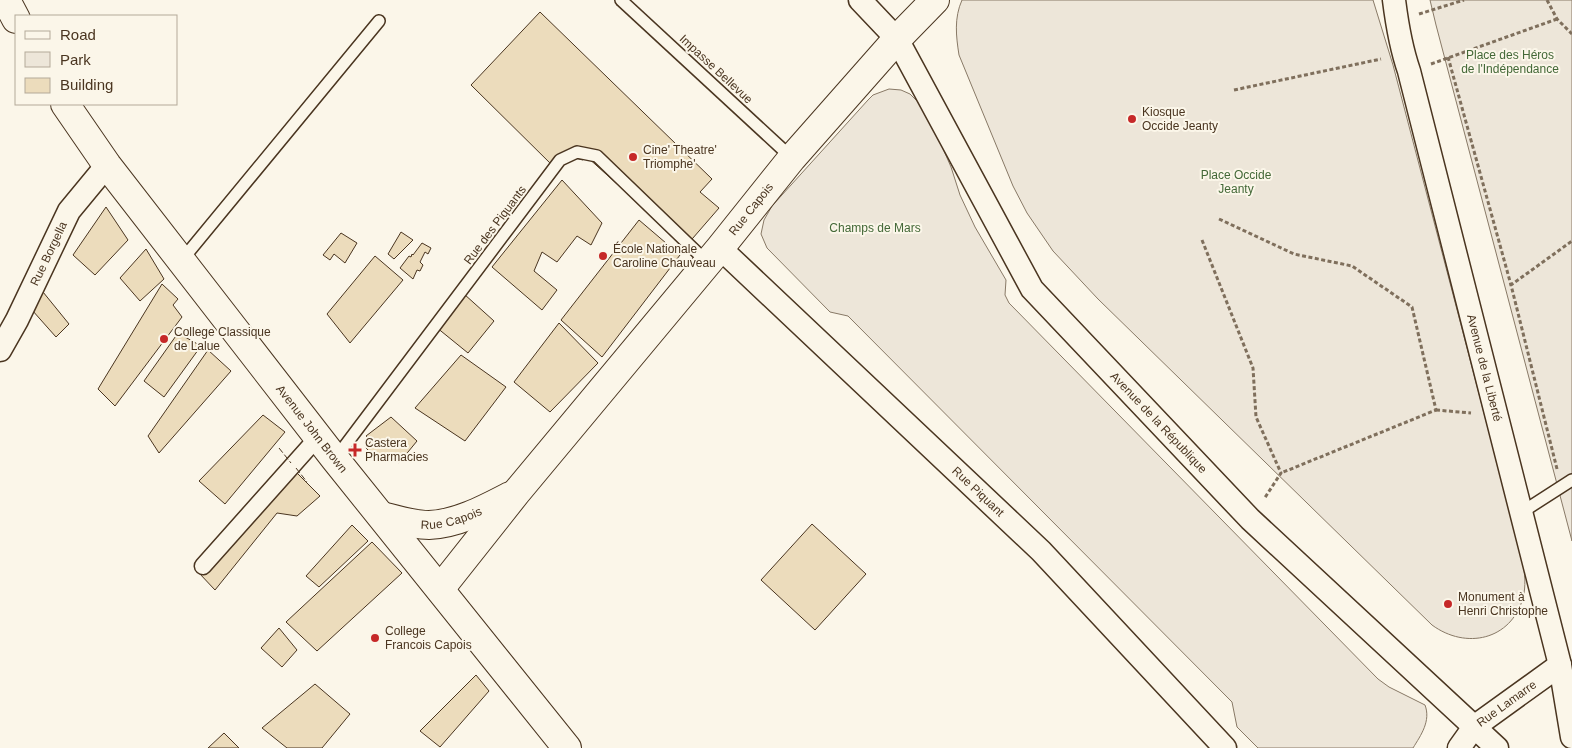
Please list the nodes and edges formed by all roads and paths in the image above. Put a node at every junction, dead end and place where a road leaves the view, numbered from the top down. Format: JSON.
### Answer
{"nodes":[{"id":1,"x":6,"y":0,"type":"edge"},
{"id":2,"x":622,"y":0,"type":"edge"},
{"id":3,"x":860,"y":0,"type":"edge"},
{"id":4,"x":935,"y":0,"type":"edge"},
{"id":5,"x":1464,"y":0,"type":"edge"},
{"id":6,"x":1547,"y":0,"type":"edge"},
{"id":7,"x":1395,"y":11,"type":"edge"},
{"id":8,"x":15,"y":16,"type":"edge"},
{"id":9,"x":1557,"y":19,"type":"junction"},
{"id":10,"x":379,"y":21,"type":"dead end"},
{"id":11,"x":1572,"y":34,"type":"edge"},
{"id":12,"x":897,"y":38,"type":"junction"},
{"id":13,"x":1448,"y":58,"type":"junction"},
{"id":14,"x":1406,"y":63,"type":"junction"},
{"id":15,"x":1234,"y":90,"type":"dead end"},
{"id":16,"x":66,"y":105,"type":"edge"},
{"id":17,"x":792,"y":158,"type":"junction"},
{"id":18,"x":107,"y":165,"type":"junction"},
{"id":19,"x":1219,"y":219,"type":"dead end"},
{"id":20,"x":1202,"y":240,"type":"dead end"},
{"id":21,"x":1572,"y":241,"type":"edge"},
{"id":22,"x":714,"y":255,"type":"junction"},
{"id":23,"x":182,"y":260,"type":"junction"},
{"id":24,"x":1511,"y":285,"type":"junction"},
{"id":25,"x":0,"y":350,"type":"edge"},
{"id":26,"x":1436,"y":410,"type":"junction"},
{"id":27,"x":1497,"y":415,"type":"junction"},
{"id":28,"x":318,"y":437,"type":"junction"},
{"id":29,"x":335,"y":459,"type":"junction"},
{"id":30,"x":1281,"y":473,"type":"junction"},
{"id":31,"x":1572,"y":480,"type":"edge"},
{"id":32,"x":1562,"y":487,"type":"junction"},
{"id":33,"x":516,"y":493,"type":"junction"},
{"id":34,"x":1522,"y":512,"type":"junction"},
{"id":35,"x":382,"y":516,"type":"junction"},
{"id":36,"x":1250,"y":519,"type":"junction"},
{"id":37,"x":203,"y":566,"type":"dead end"},
{"id":38,"x":440,"y":589,"type":"junction"},
{"id":39,"x":1560,"y":665,"type":"junction"},
{"id":40,"x":1474,"y":727,"type":"junction"},
{"id":41,"x":1572,"y":737,"type":"edge"},
{"id":42,"x":567,"y":748,"type":"edge"},
{"id":43,"x":1225,"y":748,"type":"edge"},
{"id":44,"x":1459,"y":748,"type":"edge"},
{"id":45,"x":1497,"y":748,"type":"edge"}],
"edges":[{"from":1,"to":8,"type":"street"},
{"from":2,"to":17,"type":"lane","name":"Impasse Bellevue"},
{"from":3,"to":12,"type":"street","name":"Avenue de la République"},
{"from":4,"to":12,"type":"street","name":"Rue Capois"},
{"from":5,"to":7,"type":"path"},
{"from":6,"to":9,"type":"path"},
{"from":7,"to":14,"type":"street","name":"Avenue de la Liberté"},
{"from":9,"to":11,"type":"path"},
{"from":9,"to":13,"type":"path"},
{"from":10,"to":23,"type":"lane"},
{"from":12,"to":17,"type":"street","name":"Rue Capois"},
{"from":12,"to":36,"type":"street","name":"Avenue de la République"},
{"from":13,"to":14,"type":"path"},
{"from":13,"to":24,"type":"path"},
{"from":14,"to":15,"type":"path"},
{"from":14,"to":27,"type":"street","name":"Avenue de la Liberté"},
{"from":16,"to":18,"type":"street","name":"Avenue John Brown"},
{"from":17,"to":22,"type":"street","name":"Rue Capois"},
{"from":18,"to":23,"type":"street","name":"Avenue John Brown"},
{"from":18,"to":25,"type":"street","name":"Rue Borgella"},
{"from":19,"to":26,"type":"path"},
{"from":20,"to":30,"type":"path"},
{"from":21,"to":24,"type":"path"},
{"from":22,"to":29,"type":"lane","name":"Rue des Piquants"},
{"from":22,"to":33,"type":"street","name":"Rue Capois"},
{"from":22,"to":43,"type":"street","name":"Rue Piquant"},
{"from":23,"to":28,"type":"street","name":"Avenue John Brown"},
{"from":24,"to":32,"type":"path"},
{"from":26,"to":27,"type":"path"},
{"from":26,"to":30,"type":"path"},
{"from":27,"to":34,"type":"street","name":"Avenue de la Liberté"},
{"from":28,"to":29,"type":"street","name":"Avenue John Brown"},
{"from":28,"to":37,"type":"street"},
{"from":29,"to":35,"type":"street","name":"Avenue John Brown"},
{"from":30,"to":36,"type":"path"},
{"from":31,"to":32,"type":"lane"},
{"from":32,"to":34,"type":"lane"},
{"from":33,"to":35,"type":"street","name":"Rue Capois"},
{"from":33,"to":38,"type":"street","name":"Rue Capois"},
{"from":34,"to":39,"type":"street","name":"Avenue de la Liberté"},
{"from":35,"to":38,"type":"street","name":"Avenue John Brown"},
{"from":36,"to":40,"type":"street","name":"Avenue de la République"},
{"from":38,"to":42,"type":"street","name":"Avenue John Brown"},
{"from":39,"to":40,"type":"street","name":"Rue Lamarre"},
{"from":39,"to":41,"type":"street","name":"Avenue de la Liberté"},
{"from":40,"to":44,"type":"street","name":"Rue Lamarre"},
{"from":40,"to":45,"type":"street","name":"Avenue de la République"}]}
